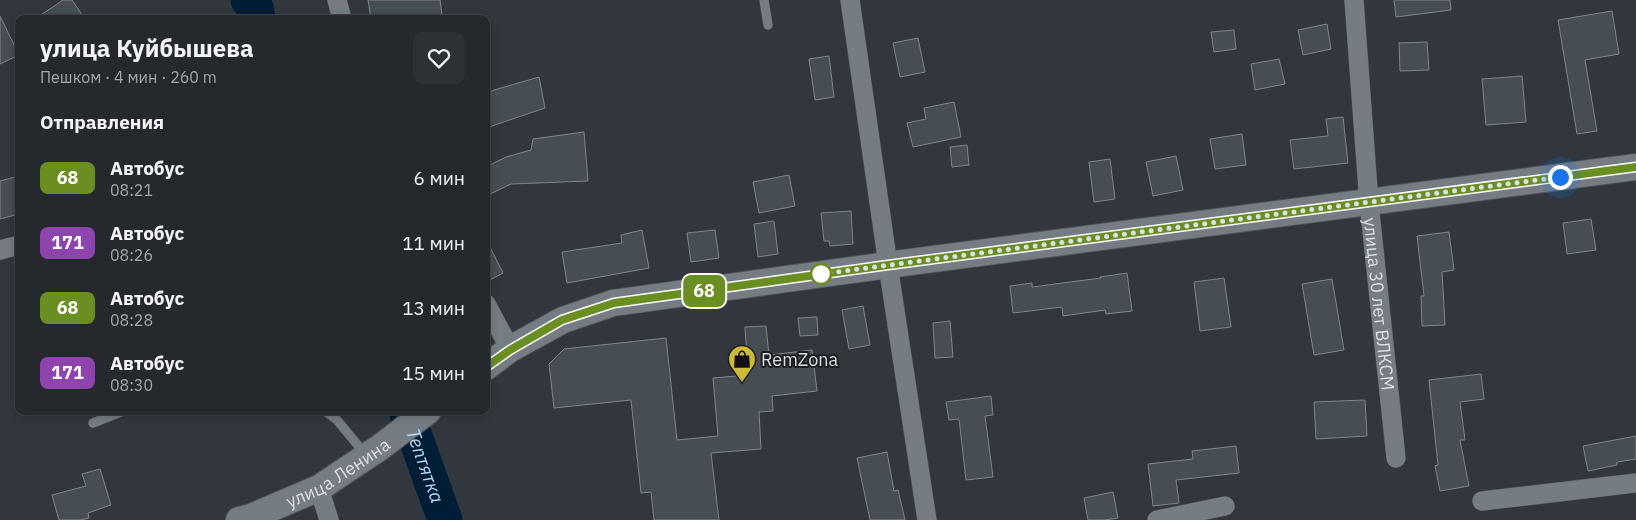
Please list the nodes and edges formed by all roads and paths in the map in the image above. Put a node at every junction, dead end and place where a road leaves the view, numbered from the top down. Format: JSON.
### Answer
{"nodes":[{"id":1,"x":336,"y":0,"type":"edge"},
{"id":2,"x":764,"y":0,"type":"edge"},
{"id":3,"x":850,"y":0,"type":"edge"},
{"id":4,"x":1354,"y":0,"type":"edge"},
{"id":5,"x":341,"y":15,"type":"edge"},
{"id":6,"x":768,"y":25,"type":"dead end"},
{"id":7,"x":1636,"y":167,"type":"edge"},
{"id":8,"x":1369,"y":203,"type":"junction"},
{"id":9,"x":15,"y":246,"type":"edge"},
{"id":10,"x":0,"y":250,"type":"edge"},
{"id":11,"x":888,"y":265,"type":"junction"},
{"id":12,"x":490,"y":312,"type":"edge"},
{"id":13,"x":510,"y":350,"type":"junction"},
{"id":14,"x":490,"y":364,"type":"edge"},
{"id":15,"x":113,"y":415,"type":"edge"},
{"id":16,"x":330,"y":415,"type":"edge"},
{"id":17,"x":423,"y":415,"type":"edge"},
{"id":18,"x":93,"y":423,"type":"dead end"},
{"id":19,"x":373,"y":452,"type":"junction"},
{"id":20,"x":1396,"y":458,"type":"dead end"},
{"id":21,"x":1636,"y":483,"type":"edge"},
{"id":22,"x":319,"y":488,"type":"junction"},
{"id":23,"x":1482,"y":501,"type":"dead end"},
{"id":24,"x":1225,"y":506,"type":"dead end"},
{"id":25,"x":239,"y":520,"type":"edge"},
{"id":26,"x":329,"y":520,"type":"edge"},
{"id":27,"x":927,"y":520,"type":"edge"},
{"id":28,"x":1157,"y":520,"type":"edge"}],
"edges":[{"from":1,"to":5,"type":"street"},
{"from":2,"to":6,"type":"lane"},
{"from":3,"to":11,"type":"street"},
{"from":4,"to":8,"type":"street","name":"улица 30 лет ВЛКСМ"},
{"from":7,"to":8,"type":"main road"},
{"from":8,"to":11,"type":"main road"},
{"from":8,"to":20,"type":"street","name":"улица 30 лет ВЛКСМ"},
{"from":9,"to":10,"type":"street"},
{"from":11,"to":13,"type":"main road"},
{"from":11,"to":27,"type":"street"},
{"from":12,"to":13,"type":"street"},
{"from":13,"to":14,"type":"main road"},
{"from":15,"to":18,"type":"lane"},
{"from":16,"to":19,"type":"lane"},
{"from":17,"to":19,"type":"main road","name":"улица Ленина"},
{"from":19,"to":22,"type":"main road","name":"улица Ленина"},
{"from":21,"to":23,"type":"street"},
{"from":22,"to":25,"type":"main road","name":"улица Ленина"},
{"from":22,"to":26,"type":"street"},
{"from":24,"to":28,"type":"street"}]}
